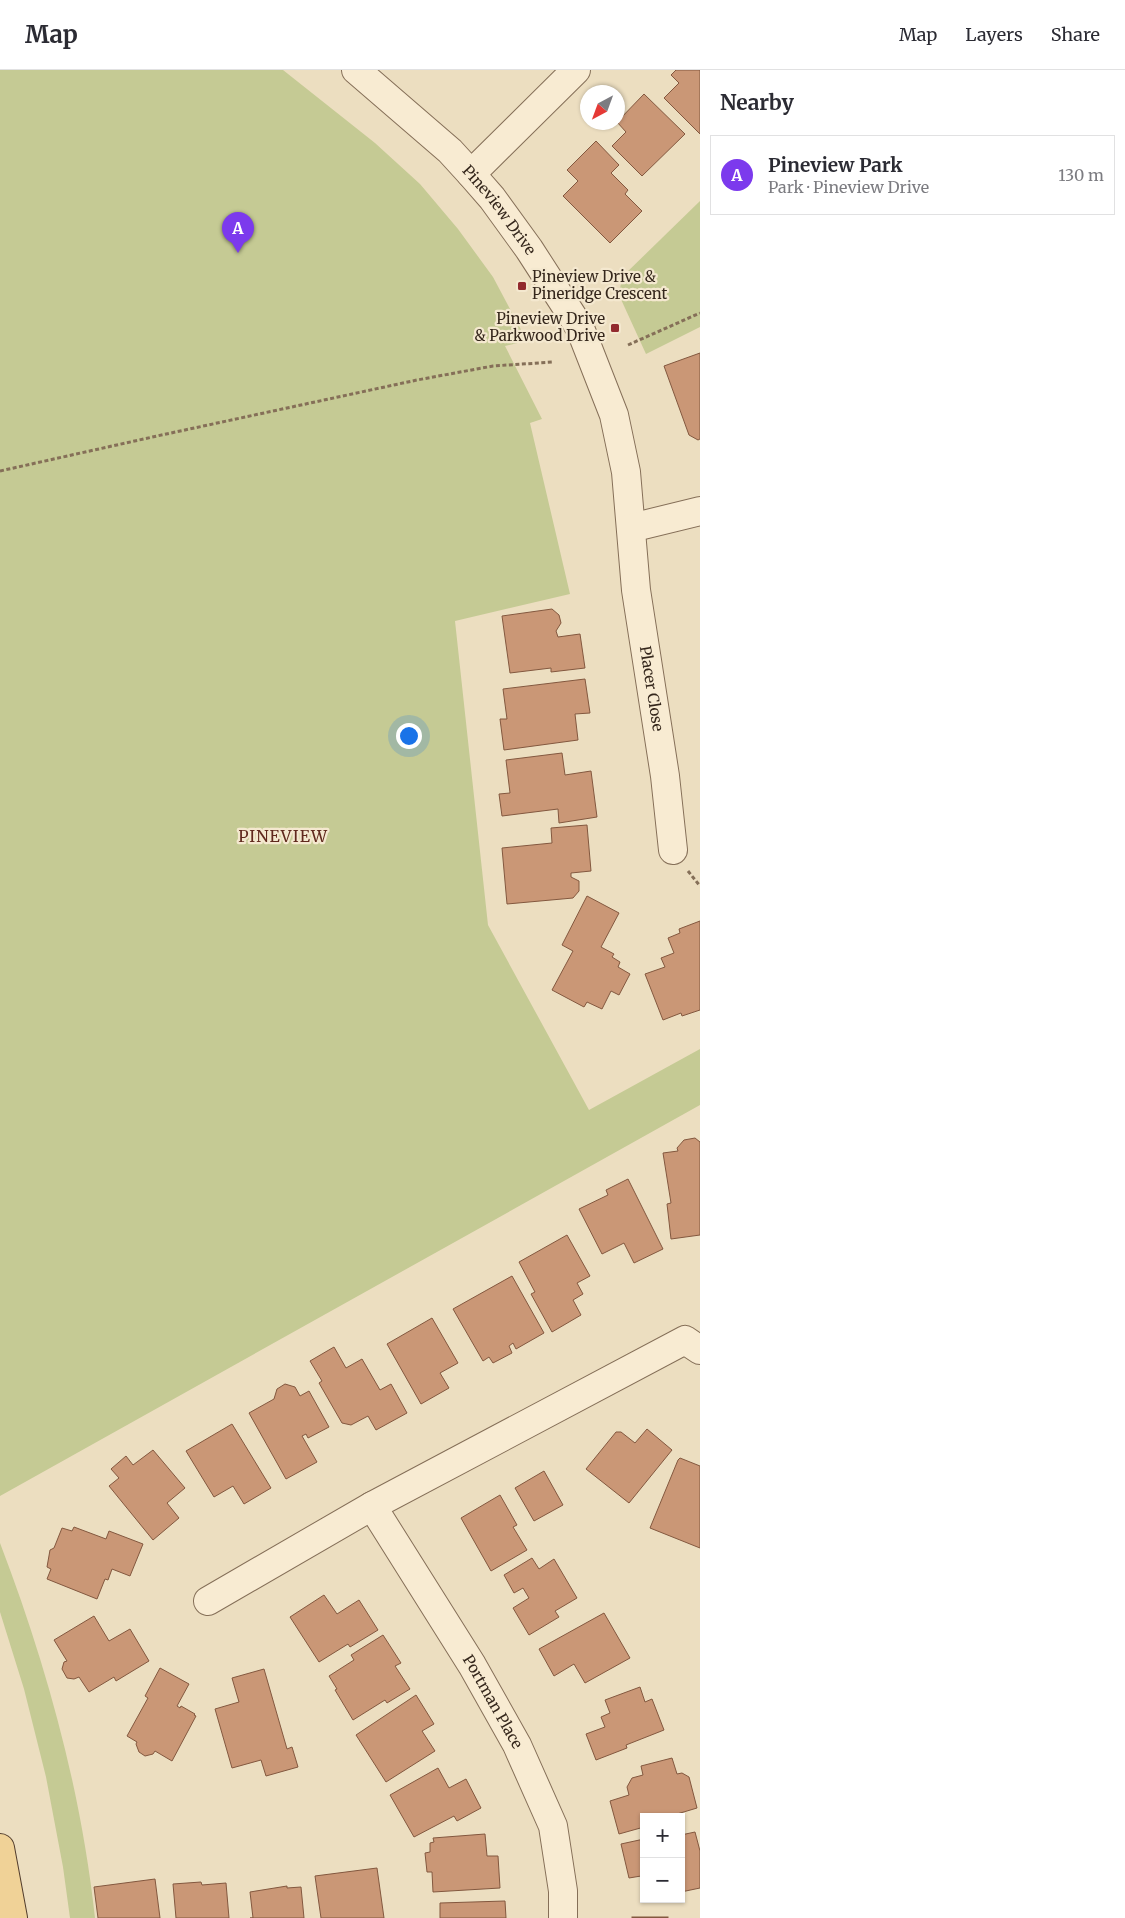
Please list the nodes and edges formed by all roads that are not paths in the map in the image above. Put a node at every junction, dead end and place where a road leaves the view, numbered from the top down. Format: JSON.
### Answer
{"nodes":[{"id":1,"x":356,"y":70,"type":"edge"},
{"id":2,"x":576,"y":70,"type":"edge"},
{"id":3,"x":472,"y":174,"type":"junction"},
{"id":4,"x":700,"y":511,"type":"edge"},
{"id":5,"x":631,"y":528,"type":"junction"},
{"id":6,"x":673,"y":850,"type":"dead end"},
{"id":7,"x":700,"y":1350,"type":"edge"},
{"id":8,"x":372,"y":1506,"type":"junction"},
{"id":9,"x":208,"y":1601,"type":"dead end"},
{"id":10,"x":0,"y":1848,"type":"edge"},
{"id":11,"x":12,"y":1918,"type":"edge"},
{"id":12,"x":563,"y":1918,"type":"edge"}],
"edges":[{"from":1,"to":3,"type":"street","name":"Pineview Drive"},
{"from":2,"to":3,"type":"street"},
{"from":3,"to":5,"type":"street","name":"Pineview Drive"},
{"from":4,"to":5,"type":"street"},
{"from":5,"to":6,"type":"street","name":"Placer Close"},
{"from":7,"to":8,"type":"street"},
{"from":8,"to":9,"type":"street"},
{"from":8,"to":12,"type":"street","name":"Portman Place"},
{"from":10,"to":11,"type":"main road"}]}
